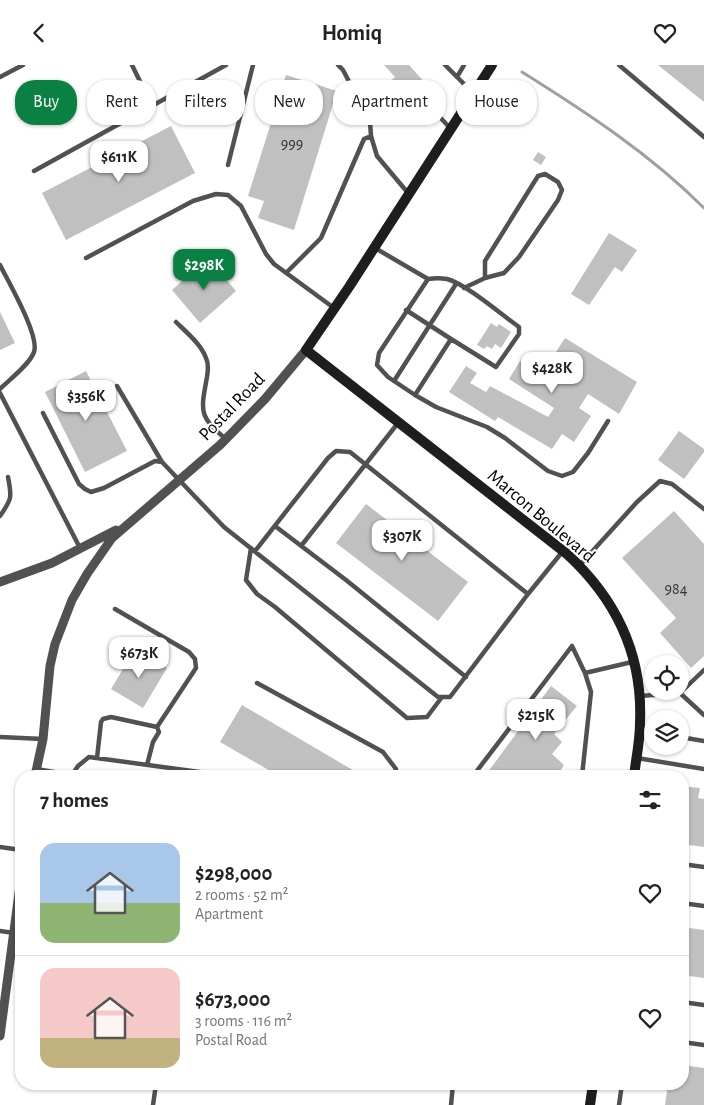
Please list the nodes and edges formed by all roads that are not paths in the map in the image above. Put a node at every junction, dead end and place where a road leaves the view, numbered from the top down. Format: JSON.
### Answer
{"nodes":[{"id":1,"x":23,"y":65,"type":"edge"},
{"id":2,"x":132,"y":65,"type":"edge"},
{"id":3,"x":226,"y":65,"type":"edge"},
{"id":4,"x":253,"y":65,"type":"edge"},
{"id":5,"x":338,"y":65,"type":"edge"},
{"id":6,"x":445,"y":65,"type":"edge"},
{"id":7,"x":464,"y":65,"type":"edge"},
{"id":8,"x":492,"y":65,"type":"edge"},
{"id":9,"x":619,"y":65,"type":"edge"},
{"id":10,"x":0,"y":77,"type":"edge"},
{"id":11,"x":457,"y":77,"type":"junction"},
{"id":12,"x":139,"y":80,"type":"edge"},
{"id":13,"x":460,"y":80,"type":"edge"},
{"id":14,"x":483,"y":80,"type":"edge"},
{"id":15,"x":156,"y":104,"type":"edge"},
{"id":16,"x":456,"y":121,"type":"edge"},
{"id":17,"x":446,"y":124,"type":"edge"},
{"id":18,"x":118,"y":125,"type":"edge"},
{"id":19,"x":451,"y":129,"type":"junction"},
{"id":20,"x":371,"y":136,"type":"junction"},
{"id":21,"x":704,"y":137,"type":"edge"},
{"id":22,"x":228,"y":165,"type":"dead end"},
{"id":23,"x":34,"y":171,"type":"dead end"},
{"id":24,"x":409,"y":194,"type":"junction"},
{"id":25,"x":374,"y":248,"type":"junction"},
{"id":26,"x":86,"y":258,"type":"dead end"},
{"id":27,"x":0,"y":265,"type":"edge"},
{"id":28,"x":286,"y":273,"type":"junction"},
{"id":29,"x":485,"y":277,"type":"junction"},
{"id":30,"x":428,"y":279,"type":"junction"},
{"id":31,"x":456,"y":284,"type":"junction"},
{"id":32,"x":464,"y":288,"type":"junction"},
{"id":33,"x":336,"y":309,"type":"junction"},
{"id":34,"x":406,"y":310,"type":"junction"},
{"id":35,"x":176,"y":322,"type":"dead end"},
{"id":36,"x":430,"y":325,"type":"junction"},
{"id":37,"x":451,"y":339,"type":"junction"},
{"id":38,"x":306,"y":349,"type":"junction"},
{"id":39,"x":394,"y":381,"type":"junction"},
{"id":40,"x":117,"y":386,"type":"dead end"},
{"id":41,"x":0,"y":391,"type":"edge"},
{"id":42,"x":415,"y":395,"type":"junction"},
{"id":43,"x":43,"y":413,"type":"dead end"},
{"id":44,"x":608,"y":421,"type":"dead end"},
{"id":45,"x":399,"y":422,"type":"junction"},
{"id":46,"x":226,"y":439,"type":"junction"},
{"id":47,"x":162,"y":462,"type":"junction"},
{"id":48,"x":365,"y":464,"type":"junction"},
{"id":49,"x":8,"y":477,"type":"dead end"},
{"id":50,"x":180,"y":481,"type":"junction"},
{"id":51,"x":704,"y":509,"type":"edge"},
{"id":52,"x":0,"y":516,"type":"edge"},
{"id":53,"x":128,"y":524,"type":"junction"},
{"id":54,"x":275,"y":526,"type":"junction"},
{"id":55,"x":301,"y":546,"type":"junction"},
{"id":56,"x":81,"y":549,"type":"junction"},
{"id":57,"x":253,"y":550,"type":"junction"},
{"id":58,"x":563,"y":551,"type":"junction"},
{"id":59,"x":579,"y":566,"type":"junction"},
{"id":60,"x":0,"y":582,"type":"edge"},
{"id":61,"x":528,"y":594,"type":"junction"},
{"id":62,"x":115,"y":609,"type":"dead end"},
{"id":63,"x":634,"y":661,"type":"junction"},
{"id":64,"x":704,"y":671,"type":"edge"},
{"id":65,"x":585,"y":673,"type":"junction"},
{"id":66,"x":466,"y":677,"type":"junction"},
{"id":67,"x":257,"y":683,"type":"dead end"},
{"id":68,"x":689,"y":685,"type":"edge"},
{"id":69,"x":442,"y":697,"type":"junction"},
{"id":70,"x":640,"y":697,"type":"junction"},
{"id":71,"x":644,"y":697,"type":"edge"},
{"id":72,"x":688,"y":700,"type":"edge"},
{"id":73,"x":704,"y":715,"type":"edge"},
{"id":74,"x":157,"y":727,"type":"junction"},
{"id":75,"x":639,"y":732,"type":"junction"},
{"id":76,"x":644,"y":732,"type":"edge"},
{"id":77,"x":0,"y":737,"type":"edge"},
{"id":78,"x":689,"y":738,"type":"edge"},
{"id":79,"x":43,"y":739,"type":"junction"},
{"id":80,"x":704,"y":741,"type":"edge"},
{"id":81,"x":97,"y":758,"type":"junction"},
{"id":82,"x":636,"y":758,"type":"junction"},
{"id":83,"x":147,"y":765,"type":"junction"},
{"id":84,"x":704,"y":769,"type":"edge"},
{"id":85,"x":37,"y":770,"type":"edge"},
{"id":86,"x":75,"y":770,"type":"edge"},
{"id":87,"x":184,"y":770,"type":"edge"},
{"id":88,"x":396,"y":770,"type":"edge"},
{"id":89,"x":478,"y":770,"type":"edge"},
{"id":90,"x":583,"y":770,"type":"edge"},
{"id":91,"x":635,"y":770,"type":"edge"},
{"id":92,"x":0,"y":847,"type":"edge"},
{"id":93,"x":15,"y":849,"type":"edge"},
{"id":94,"x":689,"y":865,"type":"edge"},
{"id":95,"x":704,"y":867,"type":"edge"},
{"id":96,"x":689,"y":904,"type":"edge"},
{"id":97,"x":704,"y":906,"type":"edge"},
{"id":98,"x":0,"y":931,"type":"edge"},
{"id":99,"x":15,"y":933,"type":"edge"},
{"id":100,"x":15,"y":950,"type":"edge"},
{"id":101,"x":689,"y":1003,"type":"edge"},
{"id":102,"x":704,"y":1005,"type":"edge"},
{"id":103,"x":0,"y":1036,"type":"edge"},
{"id":104,"x":689,"y":1044,"type":"edge"},
{"id":105,"x":704,"y":1045,"type":"edge"},
{"id":106,"x":155,"y":1090,"type":"edge"},
{"id":107,"x":452,"y":1090,"type":"edge"},
{"id":108,"x":592,"y":1090,"type":"edge"},
{"id":109,"x":621,"y":1090,"type":"edge"},
{"id":110,"x":154,"y":1105,"type":"edge"},
{"id":111,"x":450,"y":1105,"type":"edge"},
{"id":112,"x":590,"y":1105,"type":"edge"},
{"id":113,"x":619,"y":1105,"type":"edge"}],
"edges":[{"from":1,"to":10,"type":"lane"},
{"from":2,"to":12,"type":"lane"},
{"from":3,"to":15,"type":"lane"},
{"from":4,"to":22,"type":"lane"},
{"from":5,"to":20,"type":"lane"},
{"from":6,"to":11,"type":"lane"},
{"from":7,"to":11,"type":"lane"},
{"from":8,"to":14,"type":"street","name":"Postal Road"},
{"from":9,"to":21,"type":"lane"},
{"from":11,"to":13,"type":"lane"},
{"from":16,"to":19,"type":"street","name":"Postal Road"},
{"from":17,"to":19,"type":"lane"},
{"from":18,"to":23,"type":"lane"},
{"from":19,"to":24,"type":"street","name":"Postal Road"},
{"from":20,"to":24,"type":"lane"},
{"from":20,"to":28,"type":"lane"},
{"from":24,"to":25,"type":"street","name":"Postal Road"},
{"from":25,"to":30,"type":"lane"},
{"from":25,"to":33,"type":"street","name":"Postal Road"},
{"from":26,"to":28,"type":"lane"},
{"from":27,"to":41,"type":"lane"},
{"from":28,"to":33,"type":"lane"},
{"from":29,"to":29,"type":"lane"},
{"from":29,"to":32,"type":"lane"},
{"from":30,"to":31,"type":"lane"},
{"from":30,"to":34,"type":"lane"},
{"from":31,"to":32,"type":"lane"},
{"from":31,"to":36,"type":"lane"},
{"from":32,"to":37,"type":"lane"},
{"from":33,"to":38,"type":"street","name":"Postal Road"},
{"from":34,"to":36,"type":"lane"},
{"from":34,"to":39,"type":"lane"},
{"from":35,"to":46,"type":"lane"},
{"from":36,"to":37,"type":"lane"},
{"from":36,"to":39,"type":"lane"},
{"from":37,"to":42,"type":"lane"},
{"from":38,"to":45,"type":"street","name":"Marcon Boulevard"},
{"from":38,"to":46,"type":"street","name":"Postal Road"},
{"from":39,"to":42,"type":"lane"},
{"from":40,"to":47,"type":"lane"},
{"from":41,"to":56,"type":"lane"},
{"from":42,"to":44,"type":"lane"},
{"from":43,"to":47,"type":"lane"},
{"from":45,"to":48,"type":"lane"},
{"from":45,"to":58,"type":"street","name":"Marcon Boulevard"},
{"from":46,"to":50,"type":"street","name":"Postal Road"},
{"from":47,"to":50,"type":"lane"},
{"from":48,"to":54,"type":"lane"},
{"from":48,"to":55,"type":"lane"},
{"from":48,"to":61,"type":"lane"},
{"from":49,"to":52,"type":"lane"},
{"from":50,"to":53,"type":"street","name":"Postal Road"},
{"from":50,"to":57,"type":"lane"},
{"from":51,"to":59,"type":"lane"},
{"from":53,"to":56,"type":"street"},
{"from":53,"to":79,"type":"street","name":"Postal Road"},
{"from":54,"to":55,"type":"lane"},
{"from":54,"to":57,"type":"lane"},
{"from":55,"to":66,"type":"lane"},
{"from":56,"to":60,"type":"street"},
{"from":57,"to":69,"type":"lane"},
{"from":57,"to":69,"type":"lane"},
{"from":58,"to":59,"type":"street","name":"Marcon Boulevard"},
{"from":58,"to":61,"type":"lane"},
{"from":59,"to":63,"type":"street","name":"Marcon Boulevard"},
{"from":61,"to":66,"type":"lane"},
{"from":62,"to":74,"type":"lane"},
{"from":63,"to":65,"type":"lane"},
{"from":63,"to":70,"type":"street","name":"Marcon Boulevard"},
{"from":64,"to":68,"type":"lane"},
{"from":65,"to":89,"type":"lane"},
{"from":65,"to":90,"type":"lane"},
{"from":66,"to":69,"type":"lane"},
{"from":67,"to":88,"type":"lane"},
{"from":70,"to":71,"type":"lane"},
{"from":70,"to":75,"type":"street","name":"Marcon Boulevard"},
{"from":72,"to":73,"type":"lane"},
{"from":74,"to":81,"type":"lane"},
{"from":74,"to":83,"type":"lane"},
{"from":75,"to":76,"type":"lane"},
{"from":75,"to":82,"type":"street","name":"Marcon Boulevard"},
{"from":77,"to":79,"type":"lane"},
{"from":78,"to":80,"type":"lane"},
{"from":79,"to":85,"type":"street","name":"Postal Road"},
{"from":81,"to":83,"type":"lane"},
{"from":81,"to":86,"type":"lane"},
{"from":82,"to":84,"type":"lane"},
{"from":82,"to":91,"type":"street","name":"Marcon Boulevard"},
{"from":83,"to":87,"type":"lane"},
{"from":92,"to":93,"type":"lane"},
{"from":94,"to":95,"type":"lane"},
{"from":96,"to":97,"type":"lane"},
{"from":98,"to":99,"type":"lane"},
{"from":100,"to":103,"type":"street"},
{"from":101,"to":102,"type":"lane"},
{"from":104,"to":105,"type":"lane"},
{"from":106,"to":110,"type":"lane"},
{"from":107,"to":111,"type":"lane"},
{"from":108,"to":112,"type":"street"},
{"from":109,"to":113,"type":"lane"}]}
